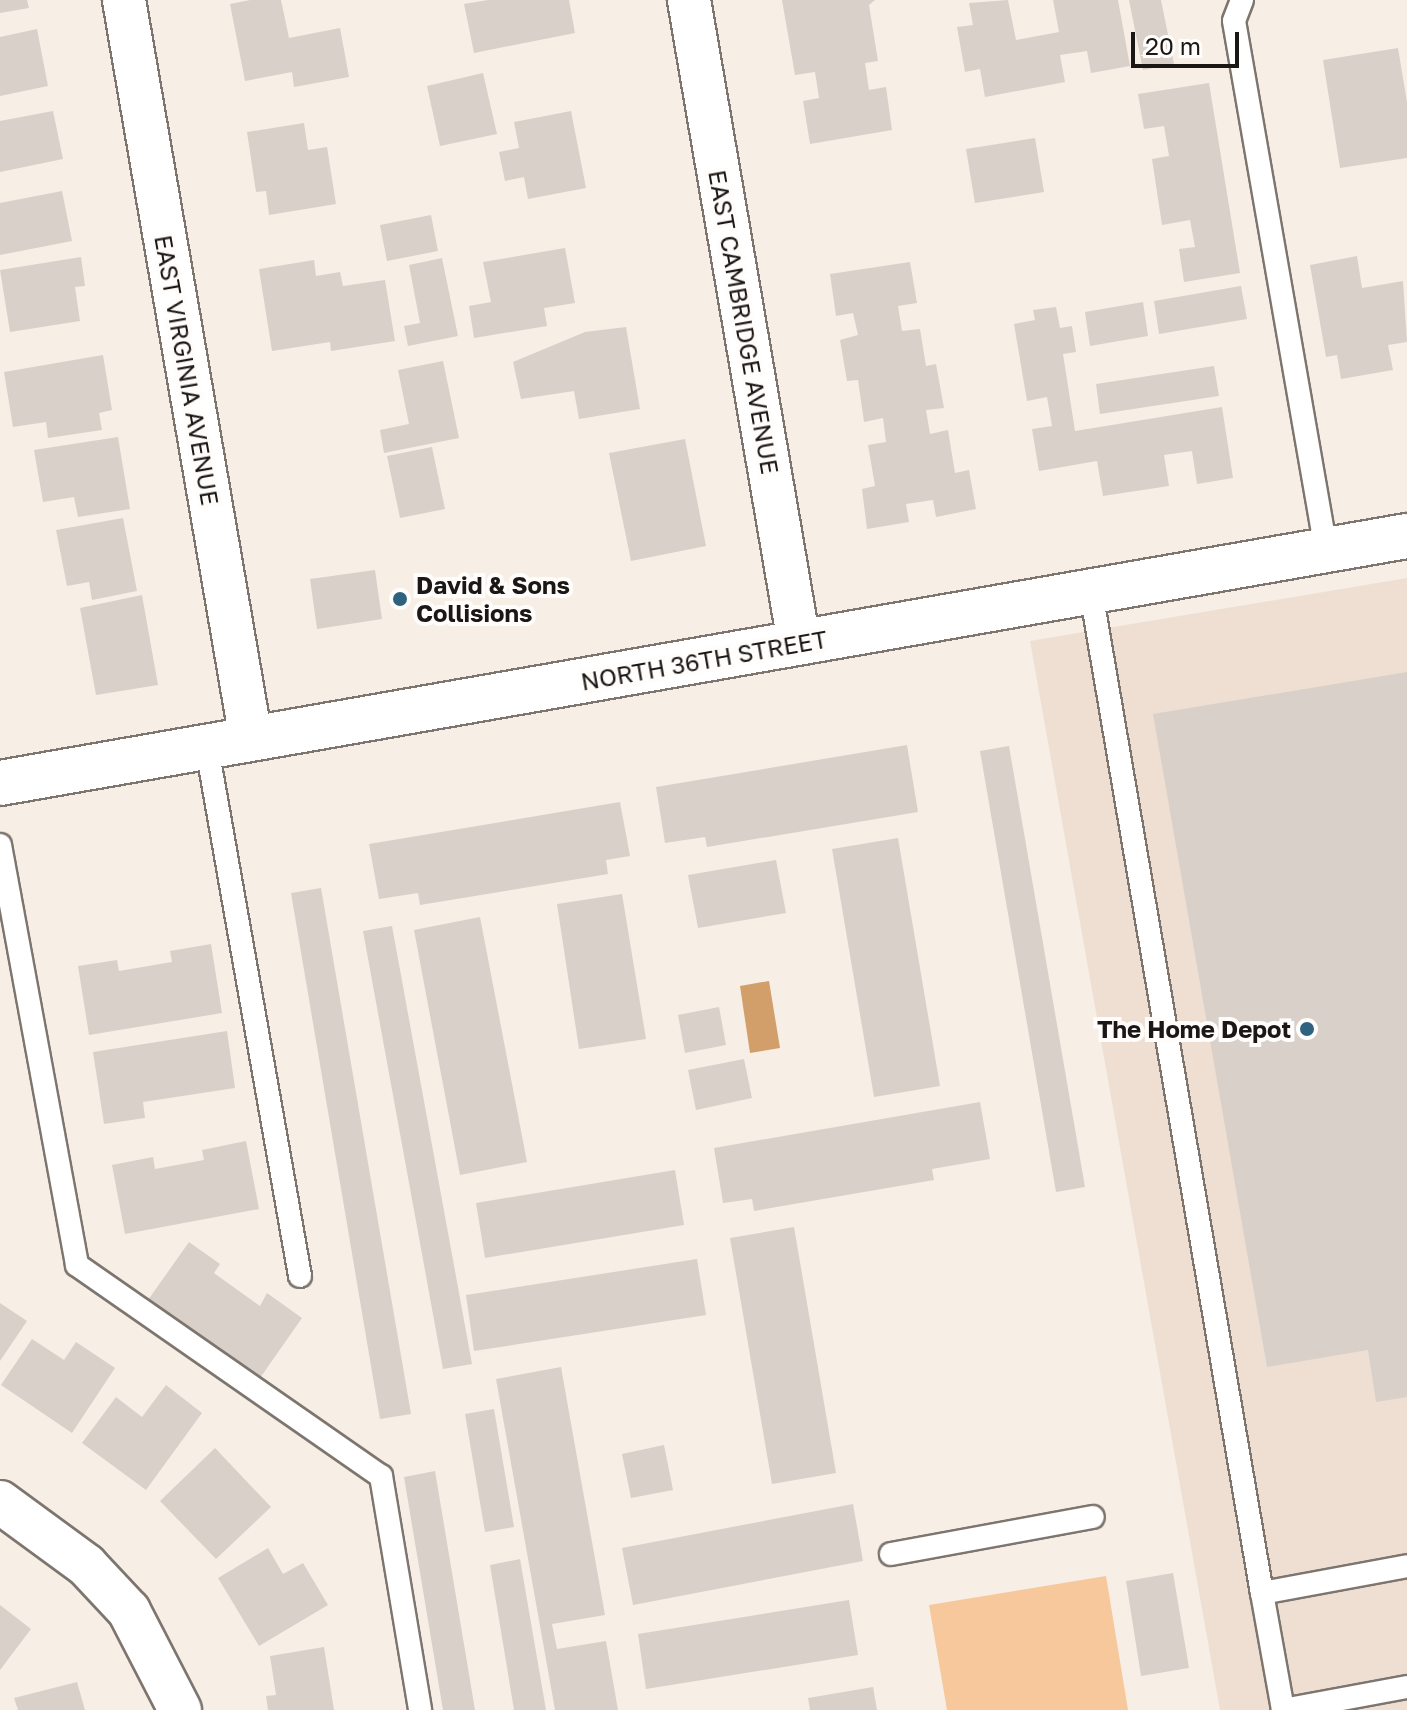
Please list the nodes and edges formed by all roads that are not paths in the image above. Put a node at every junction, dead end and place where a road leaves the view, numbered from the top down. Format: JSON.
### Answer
{"nodes":[{"id":1,"x":124,"y":0,"type":"edge"},
{"id":2,"x":689,"y":0,"type":"edge"},
{"id":3,"x":1242,"y":0,"type":"edge"},
{"id":4,"x":1407,"y":536,"type":"edge"},
{"id":5,"x":1326,"y":550,"type":"junction"},
{"id":6,"x":1091,"y":592,"type":"junction"},
{"id":7,"x":799,"y":643,"type":"junction"},
{"id":8,"x":251,"y":739,"type":"junction"},
{"id":9,"x":207,"y":748,"type":"junction"},
{"id":10,"x":0,"y":783,"type":"edge"},
{"id":11,"x":0,"y":845,"type":"edge"},
{"id":12,"x":300,"y":1276,"type":"dead end"},
{"id":13,"x":0,"y":1502,"type":"edge"},
{"id":14,"x":1093,"y":1517,"type":"dead end"},
{"id":15,"x":891,"y":1554,"type":"dead end"},
{"id":16,"x":1407,"y":1566,"type":"edge"},
{"id":17,"x":1262,"y":1593,"type":"junction"},
{"id":18,"x":1407,"y":1687,"type":"edge"},
{"id":19,"x":180,"y":1710,"type":"edge"},
{"id":20,"x":420,"y":1710,"type":"edge"}],
"edges":[{"from":1,"to":8,"type":"street","name":"EAST VIRGINIA AVENUE"},
{"from":2,"to":7,"type":"street","name":"EAST CAMBRIDGE AVENUE"},
{"from":3,"to":5,"type":"lane"},
{"from":4,"to":5,"type":"main road","name":"NORTH 36TH STREET"},
{"from":5,"to":6,"type":"main road","name":"NORTH 36TH STREET"},
{"from":6,"to":7,"type":"main road","name":"NORTH 36TH STREET"},
{"from":6,"to":17,"type":"lane"},
{"from":7,"to":8,"type":"main road","name":"NORTH 36TH STREET"},
{"from":8,"to":9,"type":"main road","name":"NORTH 36TH STREET"},
{"from":9,"to":10,"type":"main road","name":"NORTH 36TH STREET"},
{"from":9,"to":12,"type":"lane"},
{"from":11,"to":20,"type":"lane"},
{"from":13,"to":19,"type":"street"},
{"from":14,"to":15,"type":"lane"},
{"from":16,"to":17,"type":"lane"},
{"from":17,"to":18,"type":"lane"}]}
